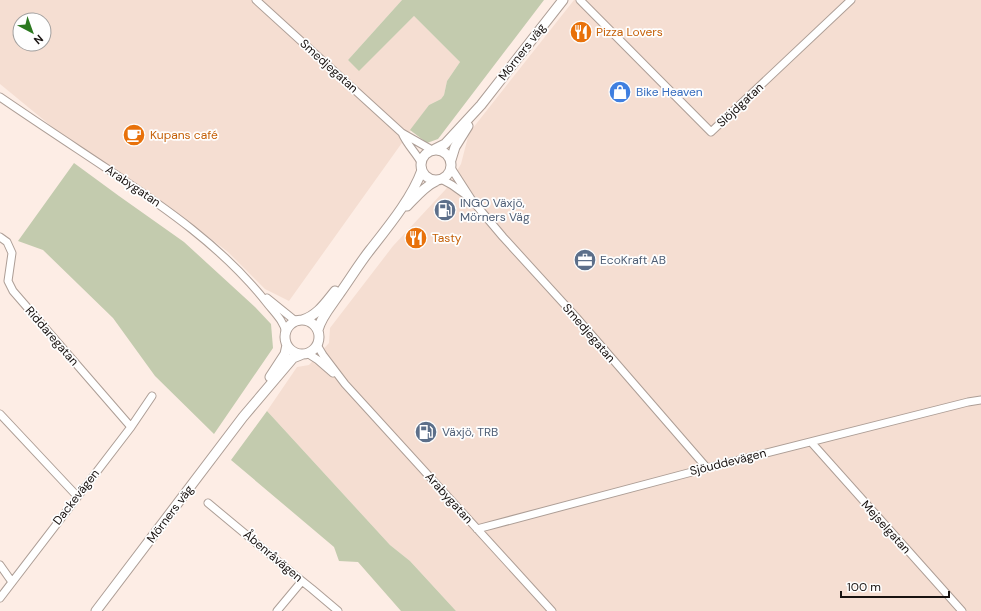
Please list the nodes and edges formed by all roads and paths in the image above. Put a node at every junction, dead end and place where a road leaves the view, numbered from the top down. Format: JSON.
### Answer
{"nodes":[{"id":1,"x":256,"y":0,"type":"edge"},
{"id":2,"x":563,"y":0,"type":"edge"},
{"id":3,"x":580,"y":0,"type":"edge"},
{"id":4,"x":851,"y":0,"type":"edge"},
{"id":5,"x":0,"y":97,"type":"edge"},
{"id":6,"x":481,"y":104,"type":"junction"},
{"id":7,"x":402,"y":133,"type":"junction"},
{"id":8,"x":433,"y":150,"type":"junction"},
{"id":9,"x":451,"y":164,"type":"junction"},
{"id":10,"x":421,"y":166,"type":"junction"},
{"id":11,"x":439,"y":180,"type":"junction"},
{"id":12,"x":471,"y":199,"type":"junction"},
{"id":13,"x":395,"y":218,"type":"junction"},
{"id":14,"x":0,"y":237,"type":"edge"},
{"id":15,"x":364,"y":258,"type":"junction"},
{"id":16,"x":256,"y":289,"type":"junction"},
{"id":17,"x":301,"y":320,"type":"junction"},
{"id":18,"x":318,"y":330,"type":"junction"},
{"id":19,"x":286,"y":333,"type":"junction"},
{"id":20,"x":287,"y":345,"type":"junction"},
{"id":21,"x":317,"y":345,"type":"junction"},
{"id":22,"x":305,"y":354,"type":"junction"},
{"id":23,"x":346,"y":384,"type":"junction"},
{"id":24,"x":152,"y":396,"type":"dead end"},
{"id":25,"x":981,"y":400,"type":"edge"},
{"id":26,"x":0,"y":414,"type":"edge"},
{"id":27,"x":243,"y":417,"type":"junction"},
{"id":28,"x":131,"y":427,"type":"junction"},
{"id":29,"x":811,"y":442,"type":"junction"},
{"id":30,"x":707,"y":468,"type":"junction"},
{"id":31,"x":77,"y":496,"type":"junction"},
{"id":32,"x":208,"y":502,"type":"dead end"},
{"id":33,"x":477,"y":528,"type":"junction"},
{"id":34,"x":0,"y":565,"type":"edge"},
{"id":35,"x":302,"y":581,"type":"junction"},
{"id":36,"x":12,"y":582,"type":"junction"},
{"id":37,"x":0,"y":598,"type":"edge"},
{"id":38,"x":96,"y":611,"type":"edge"},
{"id":39,"x":277,"y":611,"type":"edge"},
{"id":40,"x":338,"y":611,"type":"edge"},
{"id":41,"x":552,"y":611,"type":"edge"},
{"id":42,"x":962,"y":611,"type":"edge"}],
"edges":[{"from":1,"to":7,"type":"street","name":"Smedjegatan"},
{"from":2,"to":6,"type":"main road","name":"Mörners väg"},
{"from":3,"to":4,"type":"street","name":"Slöjdgatan"},
{"from":5,"to":16,"type":"street","name":"Arabygatan"},
{"from":6,"to":8,"type":"main road","name":"Mörners väg"},
{"from":6,"to":9,"type":"main road","name":"Mörners väg"},
{"from":7,"to":8,"type":"street","name":"Smedjegatan"},
{"from":7,"to":10,"type":"street","name":"Smedjegatan"},
{"from":8,"to":9,"type":"main road"},
{"from":8,"to":10,"type":"main road"},
{"from":9,"to":11,"type":"main road"},
{"from":9,"to":12,"type":"street","name":"Smedjegatan"},
{"from":10,"to":11,"type":"main road"},
{"from":10,"to":13,"type":"main road"},
{"from":11,"to":12,"type":"street","name":"Smedjegatan"},
{"from":11,"to":13,"type":"main road"},
{"from":12,"to":30,"type":"street","name":"Smedjegatan"},
{"from":13,"to":15,"type":"main road"},
{"from":14,"to":28,"type":"street","name":"Riddaregatan"},
{"from":15,"to":17,"type":"main road"},
{"from":15,"to":18,"type":"main road"},
{"from":16,"to":17,"type":"street","name":"Arabygatan"},
{"from":16,"to":19,"type":"street","name":"Arabygatan"},
{"from":17,"to":18,"type":"main road"},
{"from":17,"to":19,"type":"main road"},
{"from":18,"to":21,"type":"main road"},
{"from":19,"to":20,"type":"main road"},
{"from":20,"to":22,"type":"main road"},
{"from":20,"to":27,"type":"main road","name":"Mörners väg"},
{"from":21,"to":22,"type":"main road"},
{"from":21,"to":23,"type":"street","name":"Arabygatan"},
{"from":22,"to":23,"type":"street","name":"Arabygatan"},
{"from":22,"to":27,"type":"main road","name":"Mörners väg"},
{"from":23,"to":33,"type":"street","name":"Arabygatan"},
{"from":24,"to":28,"type":"street","name":"Dackevägen"},
{"from":25,"to":29,"type":"street","name":"Sjöuddevägen"},
{"from":26,"to":31,"type":"street"},
{"from":27,"to":38,"type":"main road","name":"Mörners väg"},
{"from":28,"to":31,"type":"street","name":"Dackevägen"},
{"from":29,"to":30,"type":"street","name":"Sjöuddevägen"},
{"from":29,"to":42,"type":"street","name":"Mejselgatan"},
{"from":30,"to":33,"type":"street","name":"Sjöuddevägen"},
{"from":31,"to":36,"type":"street","name":"Dackevägen"},
{"from":32,"to":35,"type":"street","name":"Åbenråvägen"},
{"from":33,"to":41,"type":"street","name":"Arabygatan"},
{"from":34,"to":36,"type":"street"},
{"from":35,"to":39,"type":"street"},
{"from":35,"to":40,"type":"street","name":"Åbenråvägen"},
{"from":36,"to":37,"type":"street","name":"Dackevägen"}]}
